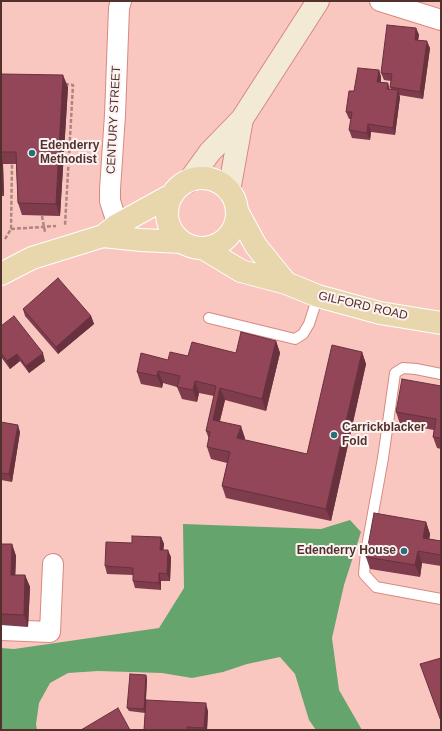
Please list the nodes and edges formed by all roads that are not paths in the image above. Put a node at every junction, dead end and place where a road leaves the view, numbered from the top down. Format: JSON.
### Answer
{"nodes":[{"id":1,"x":121,"y":1,"type":"edge"},
{"id":2,"x":318,"y":1,"type":"edge"},
{"id":3,"x":380,"y":1,"type":"edge"},
{"id":4,"x":441,"y":20,"type":"edge"},
{"id":5,"x":242,"y":119,"type":"junction"},
{"id":6,"x":181,"y":187,"type":"junction"},
{"id":7,"x":229,"y":191,"type":"junction"},
{"id":8,"x":237,"y":211,"type":"junction"},
{"id":9,"x":114,"y":233,"type":"junction"},
{"id":10,"x":182,"y":242,"type":"junction"},
{"id":11,"x":203,"y":248,"type":"junction"},
{"id":12,"x":1,"y":274,"type":"edge"},
{"id":13,"x":286,"y":283,"type":"junction"},
{"id":14,"x":318,"y":296,"type":"junction"},
{"id":15,"x":209,"y":318,"type":"dead end"},
{"id":16,"x":441,"y":323,"type":"edge"},
{"id":17,"x":441,"y":374,"type":"edge"},
{"id":18,"x":53,"y":564,"type":"dead end"},
{"id":19,"x":441,"y":599,"type":"edge"},
{"id":20,"x":1,"y":630,"type":"edge"}],
"edges":[{"from":1,"to":9,"type":"street","name":"CENTURY STREET"},
{"from":2,"to":5,"type":"street"},
{"from":3,"to":4,"type":"street"},
{"from":5,"to":6,"type":"street"},
{"from":5,"to":7,"type":"street"},
{"from":6,"to":7,"type":"main road"},
{"from":6,"to":9,"type":"main road"},
{"from":6,"to":10,"type":"main road"},
{"from":7,"to":8,"type":"main road"},
{"from":8,"to":11,"type":"main road"},
{"from":8,"to":13,"type":"main road","name":"GILFORD ROAD"},
{"from":9,"to":10,"type":"main road"},
{"from":9,"to":12,"type":"main road"},
{"from":10,"to":11,"type":"main road"},
{"from":11,"to":13,"type":"main road","name":"GILFORD ROAD"},
{"from":13,"to":14,"type":"main road","name":"GILFORD ROAD"},
{"from":14,"to":15,"type":"lane"},
{"from":14,"to":16,"type":"main road","name":"GILFORD ROAD"},
{"from":17,"to":19,"type":"lane"},
{"from":18,"to":20,"type":"street"}]}
